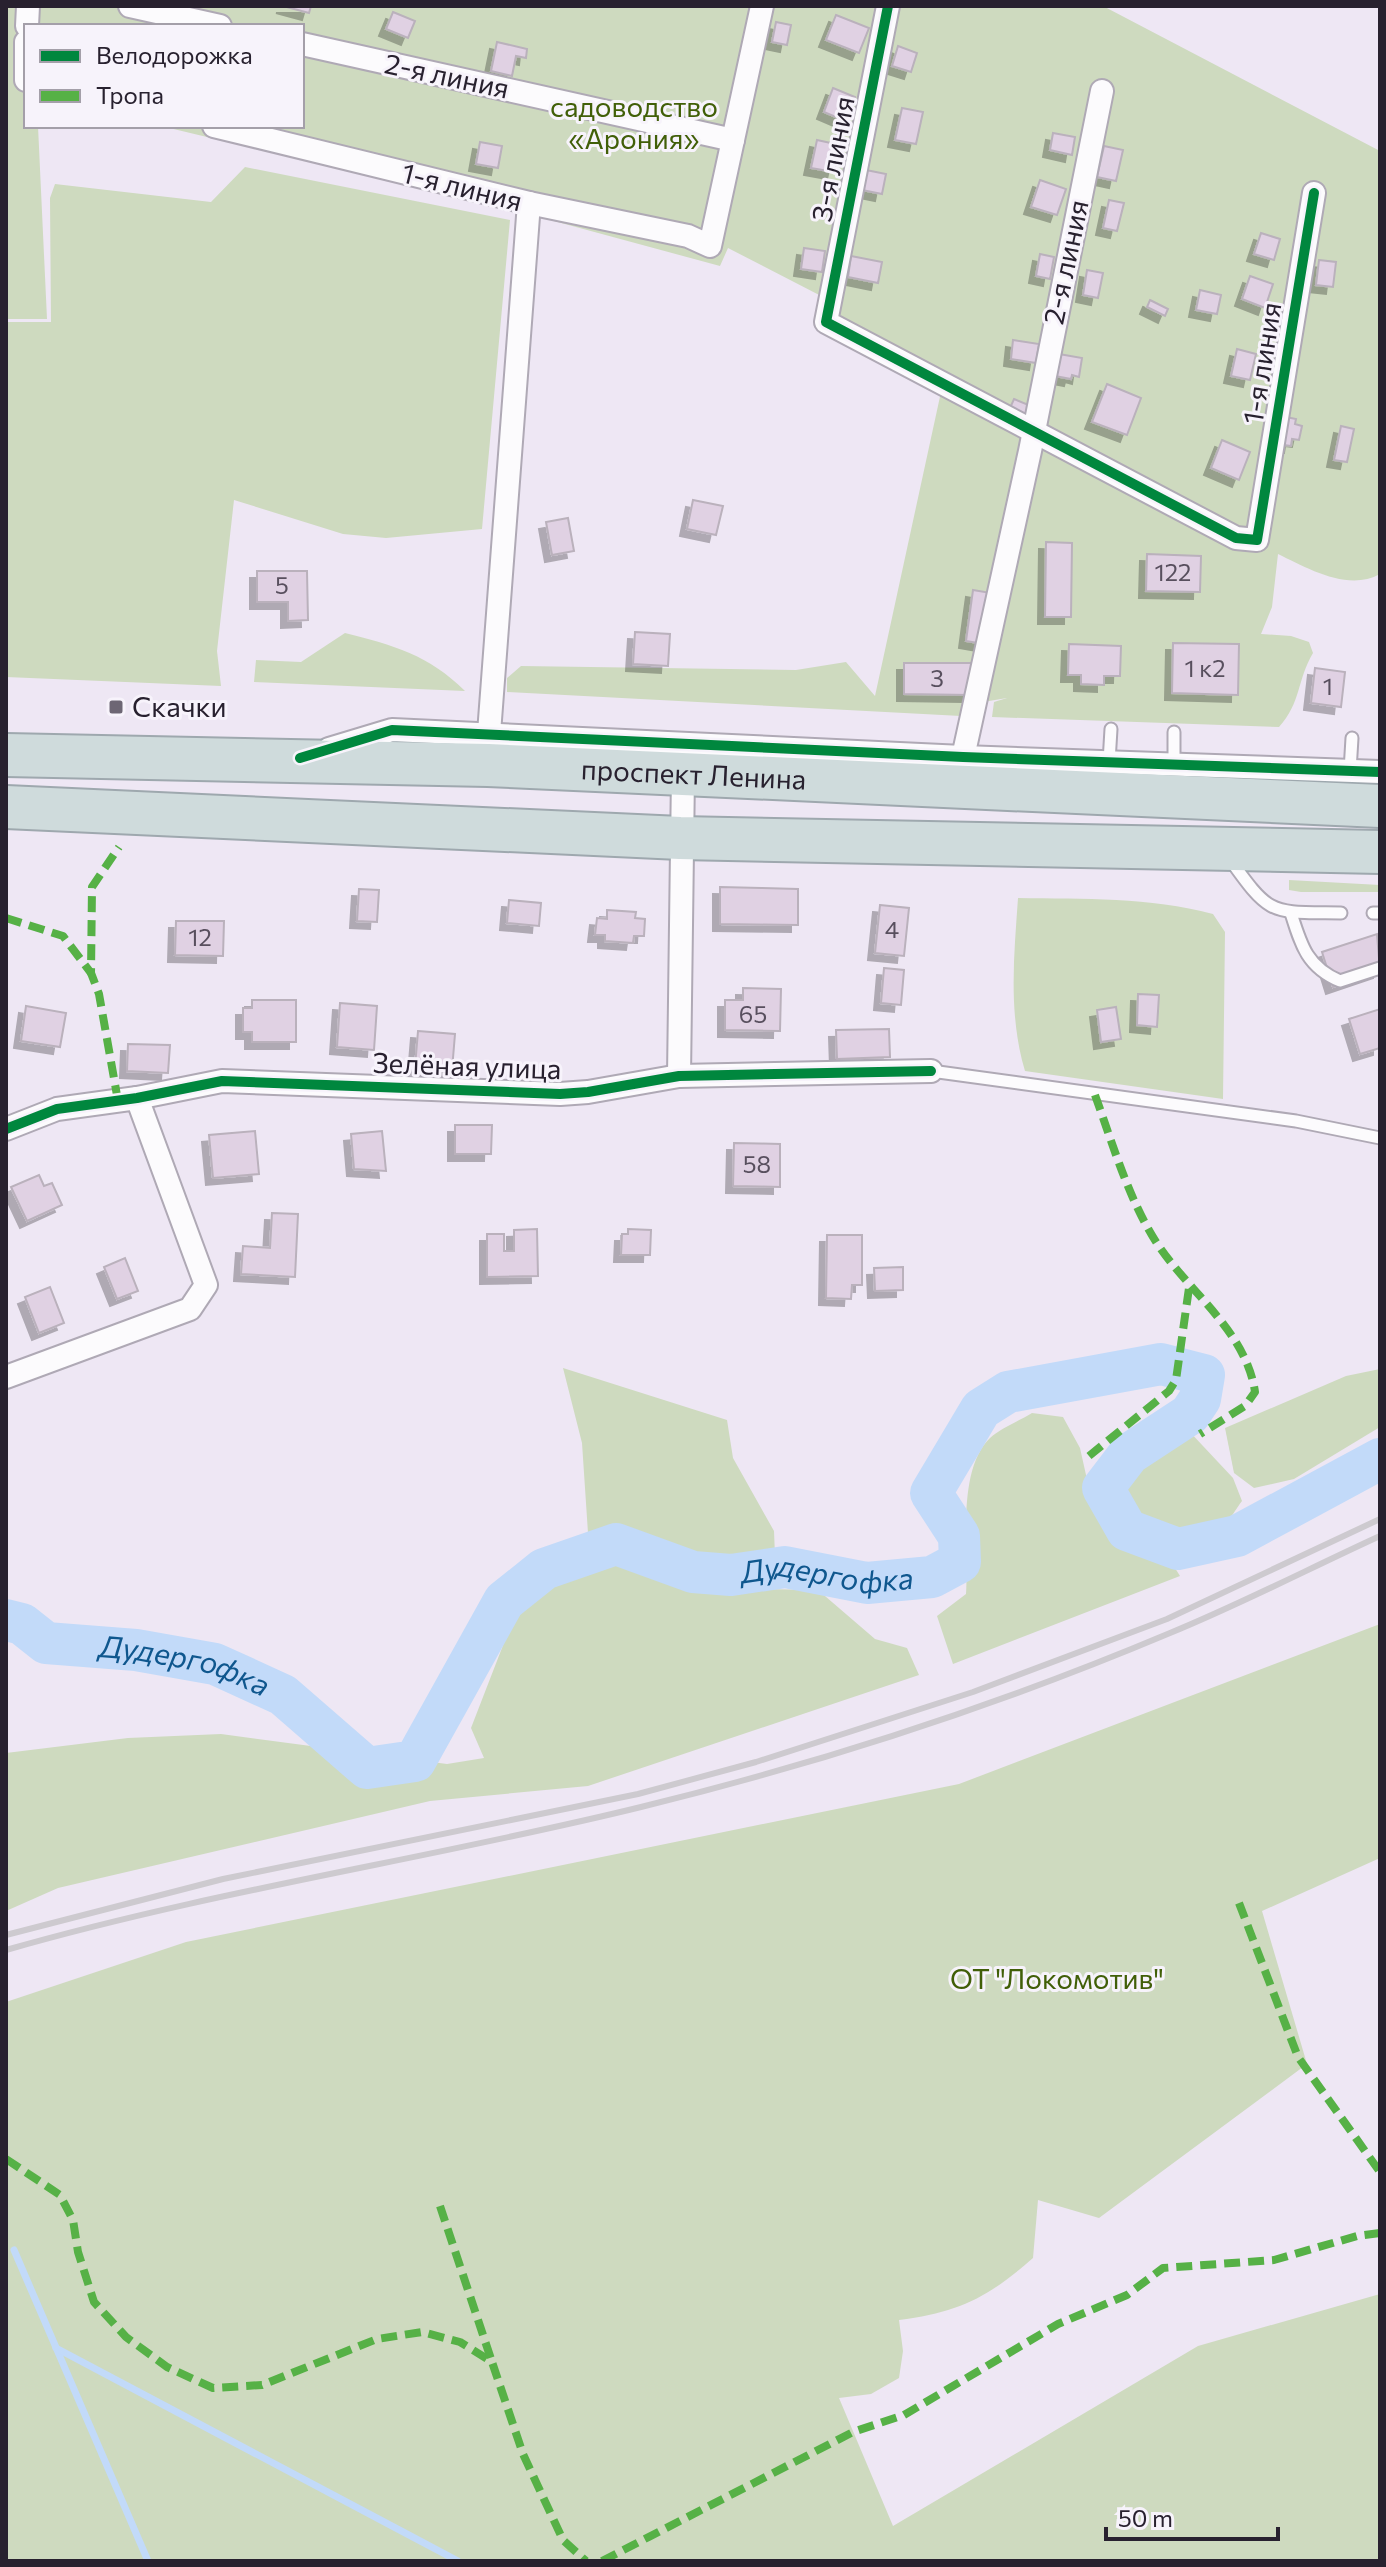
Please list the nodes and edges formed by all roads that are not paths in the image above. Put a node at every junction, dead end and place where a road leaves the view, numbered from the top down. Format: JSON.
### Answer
{"nodes":[{"id":1,"x":130,"y":6,"type":"edge"},
{"id":2,"x":762,"y":6,"type":"edge"},
{"id":3,"x":888,"y":6,"type":"edge"},
{"id":4,"x":211,"y":24,"type":"edge"},
{"id":5,"x":304,"y":44,"type":"edge"},
{"id":6,"x":1102,"y":91,"type":"dead end"},
{"id":7,"x":222,"y":128,"type":"edge"},
{"id":8,"x":733,"y":140,"type":"junction"},
{"id":9,"x":1314,"y":193,"type":"dead end"},
{"id":10,"x":529,"y":203,"type":"junction"},
{"id":11,"x":1031,"y":433,"type":"junction"},
{"id":12,"x":1111,"y":729,"type":"dead end"},
{"id":13,"x":1174,"y":732,"type":"dead end"},
{"id":14,"x":489,"y":733,"type":"junction"},
{"id":15,"x":1352,"y":738,"type":"dead end"},
{"id":16,"x":6,"y":755,"type":"edge"},
{"id":17,"x":963,"y":757,"type":"junction"},
{"id":18,"x":300,"y":758,"type":"junction"},
{"id":19,"x":1109,"y":762,"type":"junction"},
{"id":20,"x":1174,"y":765,"type":"junction"},
{"id":21,"x":1350,"y":771,"type":"junction"},
{"id":22,"x":1380,"y":772,"type":"edge"},
{"id":23,"x":683,"y":774,"type":"junction"},
{"id":24,"x":1380,"y":806,"type":"edge"},
{"id":25,"x":6,"y":807,"type":"edge"},
{"id":26,"x":680,"y":838,"type":"junction"},
{"id":27,"x":1224,"y":851,"type":"junction"},
{"id":28,"x":1380,"y":852,"type":"edge"},
{"id":29,"x":1291,"y":913,"type":"junction"},
{"id":30,"x":1341,"y":913,"type":"dead end"},
{"id":31,"x":1380,"y":968,"type":"edge"},
{"id":32,"x":931,"y":1071,"type":"joint"},
{"id":33,"x":679,"y":1076,"type":"junction"},
{"id":34,"x":137,"y":1098,"type":"junction"},
{"id":35,"x":6,"y":1129,"type":"edge"},
{"id":36,"x":1380,"y":1138,"type":"edge"},
{"id":37,"x":6,"y":1377,"type":"edge"}],
"edges":[{"from":1,"to":4,"type":"street"},
{"from":2,"to":8,"type":"street"},
{"from":3,"to":11,"type":"street","name":"3-я линия"},
{"from":5,"to":8,"type":"street","name":"2-я линия"},
{"from":6,"to":11,"type":"street","name":"2-я линия"},
{"from":7,"to":10,"type":"street","name":"1-я линия"},
{"from":8,"to":10,"type":"street","name":"1-я линия"},
{"from":9,"to":11,"type":"street","name":"1-я линия"},
{"from":10,"to":14,"type":"street"},
{"from":11,"to":17,"type":"street","name":"2-я линия"},
{"from":12,"to":19,"type":"lane"},
{"from":13,"to":20,"type":"lane"},
{"from":14,"to":17,"type":"street"},
{"from":14,"to":18,"type":"street"},
{"from":15,"to":21,"type":"lane"},
{"from":16,"to":18,"type":"highway","name":"проспект Ленина"},
{"from":17,"to":19,"type":"street"},
{"from":18,"to":23,"type":"highway","name":"проспект Ленина"},
{"from":19,"to":20,"type":"street"},
{"from":20,"to":21,"type":"street"},
{"from":21,"to":22,"type":"street"},
{"from":23,"to":24,"type":"highway","name":"проспект Ленина"},
{"from":23,"to":26,"type":"street"},
{"from":25,"to":26,"type":"highway"},
{"from":26,"to":27,"type":"highway"},
{"from":26,"to":33,"type":"street"},
{"from":27,"to":28,"type":"highway"},
{"from":27,"to":29,"type":"lane"},
{"from":29,"to":30,"type":"lane"},
{"from":29,"to":31,"type":"lane"},
{"from":32,"to":33,"type":"street","name":"Зелёная улица"},
{"from":32,"to":36,"type":"lane"},
{"from":33,"to":34,"type":"street","name":"Зелёная улица"},
{"from":34,"to":35,"type":"street","name":"Зелёная улица"},
{"from":34,"to":37,"type":"street"}]}
